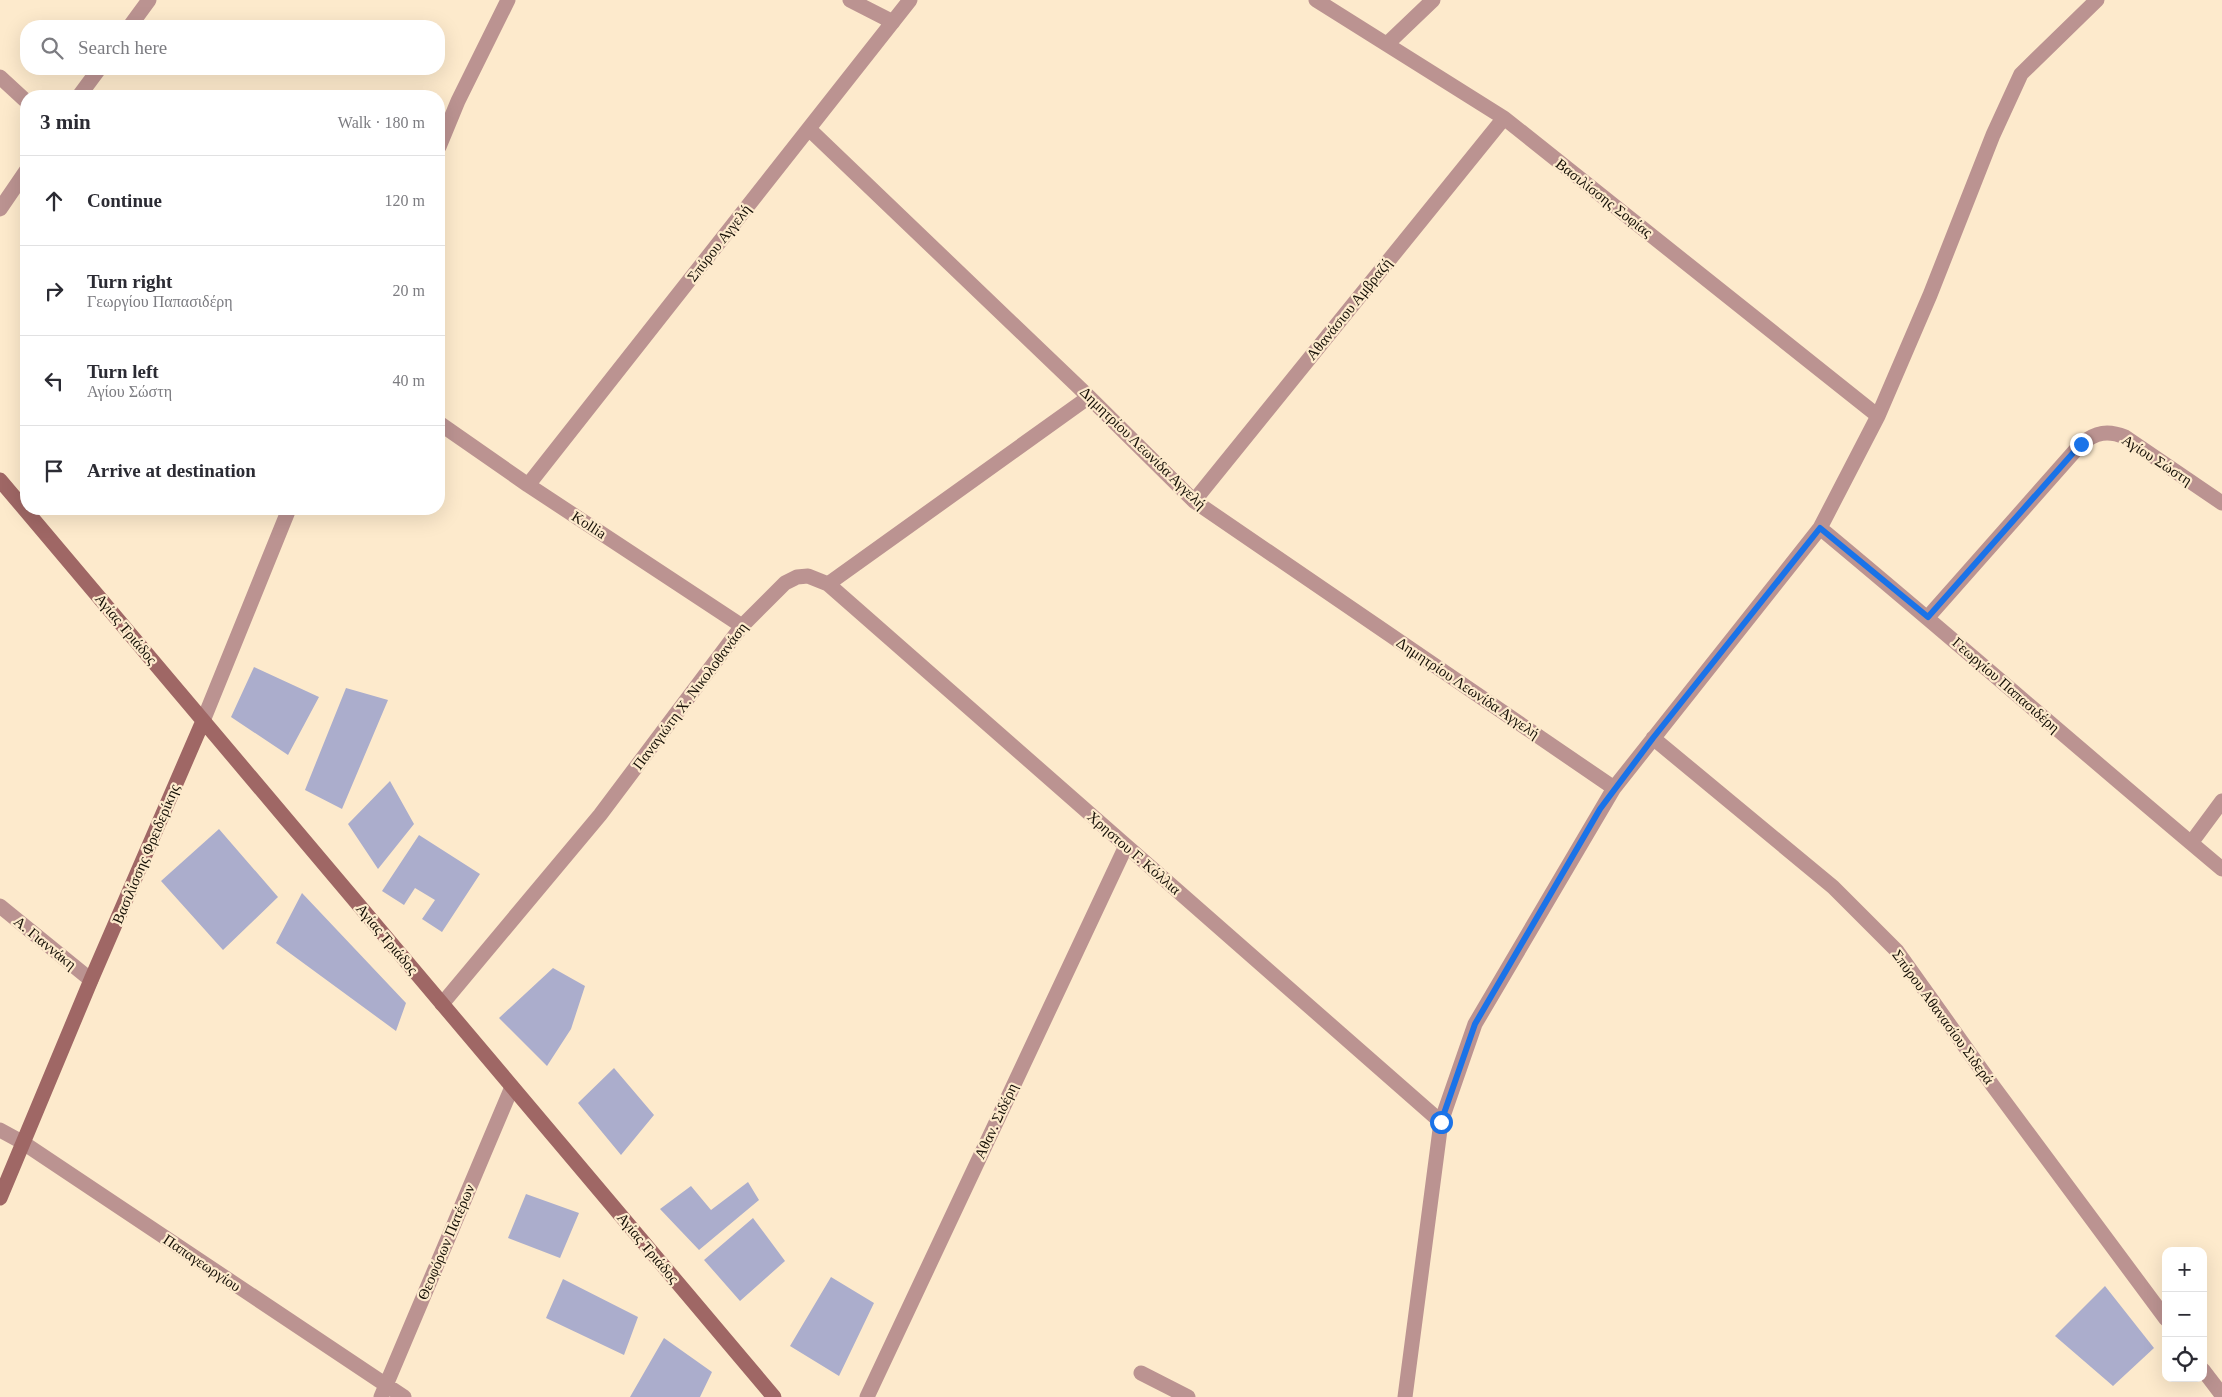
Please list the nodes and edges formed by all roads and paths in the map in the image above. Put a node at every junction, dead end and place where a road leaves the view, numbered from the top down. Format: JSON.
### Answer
{"nodes":[{"id":1,"x":149,"y":0,"type":"edge"},
{"id":2,"x":508,"y":0,"type":"edge"},
{"id":3,"x":850,"y":0,"type":"edge"},
{"id":4,"x":910,"y":0,"type":"edge"},
{"id":5,"x":1316,"y":0,"type":"edge"},
{"id":6,"x":1433,"y":0,"type":"edge"},
{"id":7,"x":2097,"y":0,"type":"edge"},
{"id":8,"x":134,"y":20,"type":"edge"},
{"id":9,"x":893,"y":22,"type":"junction"},
{"id":10,"x":1387,"y":44,"type":"junction"},
{"id":11,"x":95,"y":75,"type":"edge"},
{"id":12,"x":0,"y":77,"type":"edge"},
{"id":13,"x":83,"y":90,"type":"edge"},
{"id":14,"x":20,"y":95,"type":"edge"},
{"id":15,"x":1504,"y":118,"type":"junction"},
{"id":16,"x":809,"y":129,"type":"junction"},
{"id":17,"x":445,"y":132,"type":"edge"},
{"id":18,"x":20,"y":180,"type":"edge"},
{"id":19,"x":0,"y":209,"type":"edge"},
{"id":20,"x":1089,"y":397,"type":"junction"},
{"id":21,"x":1878,"y":416,"type":"junction"},
{"id":22,"x":445,"y":427,"type":"edge"},
{"id":23,"x":0,"y":480,"type":"edge"},
{"id":24,"x":528,"y":485,"type":"junction"},
{"id":25,"x":1194,"y":501,"type":"junction"},
{"id":26,"x":2222,"y":502,"type":"edge"},
{"id":27,"x":20,"y":504,"type":"edge"},
{"id":28,"x":29,"y":515,"type":"edge"},
{"id":29,"x":287,"y":515,"type":"edge"},
{"id":30,"x":1820,"y":528,"type":"junction"},
{"id":31,"x":828,"y":584,"type":"junction"},
{"id":32,"x":1928,"y":617,"type":"junction"},
{"id":33,"x":742,"y":626,"type":"junction"},
{"id":34,"x":203,"y":721,"type":"junction"},
{"id":35,"x":1653,"y":738,"type":"junction"},
{"id":36,"x":1614,"y":788,"type":"junction"},
{"id":37,"x":2222,"y":801,"type":"edge"},
{"id":38,"x":2192,"y":843,"type":"junction"},
{"id":39,"x":1126,"y":846,"type":"junction"},
{"id":40,"x":2222,"y":868,"type":"edge"},
{"id":41,"x":0,"y":906,"type":"edge"},
{"id":42,"x":91,"y":980,"type":"junction"},
{"id":43,"x":442,"y":1004,"type":"junction"},
{"id":44,"x":512,"y":1087,"type":"junction"},
{"id":45,"x":1441,"y":1122,"type":"junction"},
{"id":46,"x":0,"y":1130,"type":"edge"},
{"id":47,"x":22,"y":1142,"type":"junction"},
{"id":48,"x":0,"y":1198,"type":"edge"},
{"id":49,"x":2162,"y":1314,"type":"edge"},
{"id":50,"x":1141,"y":1373,"type":"dead end"},
{"id":51,"x":2207,"y":1375,"type":"edge"},
{"id":52,"x":383,"y":1391,"type":"edge"},
{"id":53,"x":2222,"y":1395,"type":"edge"},
{"id":54,"x":404,"y":1397,"type":"edge"},
{"id":55,"x":774,"y":1397,"type":"edge"},
{"id":56,"x":867,"y":1397,"type":"edge"},
{"id":57,"x":1188,"y":1397,"type":"edge"},
{"id":58,"x":1404,"y":1397,"type":"edge"}],
"edges":[{"from":1,"to":8,"type":"street"},
{"from":2,"to":17,"type":"street"},
{"from":3,"to":9,"type":"street"},
{"from":4,"to":9,"type":"street","name":"Σπύρου Αγγελή"},
{"from":5,"to":10,"type":"street","name":"Βασιλίσσης Σοφίας"},
{"from":6,"to":10,"type":"street"},
{"from":7,"to":21,"type":"street"},
{"from":9,"to":16,"type":"street","name":"Σπύρου Αγγελή"},
{"from":10,"to":15,"type":"street","name":"Βασιλίσσης Σοφίας"},
{"from":11,"to":13,"type":"street"},
{"from":12,"to":14,"type":"street"},
{"from":15,"to":21,"type":"street","name":"Βασιλίσσης Σοφίας"},
{"from":15,"to":25,"type":"street","name":"Αθανάσιου Αμβραζή"},
{"from":16,"to":20,"type":"street","name":"Δημητρίου Λεωνίδα Αγγελή"},
{"from":16,"to":24,"type":"street","name":"Σπύρου Αγγελή"},
{"from":18,"to":19,"type":"street"},
{"from":20,"to":25,"type":"street","name":"Δημητρίου Λεωνίδα Αγγελή"},
{"from":20,"to":31,"type":"street"},
{"from":21,"to":30,"type":"street"},
{"from":22,"to":24,"type":"street","name":"Kollia"},
{"from":23,"to":27,"type":"street","name":"Αγίας Τριάδος"},
{"from":24,"to":33,"type":"street","name":"Kollia"},
{"from":25,"to":36,"type":"street","name":"Δημητρίου Λεωνίδα Αγγελή"},
{"from":26,"to":32,"type":"street","name":"Αγίου Σώστη"},
{"from":28,"to":34,"type":"street","name":"Αγίας Τριάδος"},
{"from":29,"to":34,"type":"street","name":"Βασιλίσσης Φρειδερίκης"},
{"from":30,"to":32,"type":"street","name":"Γεωργίου Παπασιδέρη"},
{"from":30,"to":35,"type":"street"},
{"from":31,"to":33,"type":"street","name":"Παναγιώτη Χ. Νικολοθανάση"},
{"from":31,"to":39,"type":"street","name":"Χρηστου Γ. Κόλλια"},
{"from":32,"to":38,"type":"street","name":"Γεωργίου Παπασιδέρη"},
{"from":33,"to":43,"type":"street","name":"Παναγιώτη Χ. Νικολοθανάση"},
{"from":34,"to":42,"type":"street","name":"Βασιλίσσης Φρειδερίκης"},
{"from":34,"to":43,"type":"street","name":"Αγίας Τριάδος"},
{"from":35,"to":36,"type":"street"},
{"from":35,"to":49,"type":"street","name":"Σπύρου Αθανασίου Σιδερά"},
{"from":36,"to":45,"type":"street"},
{"from":37,"to":38,"type":"street"},
{"from":38,"to":40,"type":"street","name":"Γεωργίου Παπασιδέρη"},
{"from":39,"to":45,"type":"street","name":"Χρηστου Γ. Κόλλια"},
{"from":39,"to":56,"type":"street","name":"Αθαν. Σιδέρη"},
{"from":41,"to":42,"type":"street","name":"Α. Γιαννάκη"},
{"from":42,"to":47,"type":"street","name":"Βασιλίσσης Φρειδερίκης"},
{"from":43,"to":44,"type":"street","name":"Αγίας Τριάδος"},
{"from":44,"to":52,"type":"street","name":"Θεοφόρων Πατέρων"},
{"from":44,"to":55,"type":"street","name":"Αγίας Τριάδος"},
{"from":45,"to":58,"type":"street"},
{"from":46,"to":47,"type":"street","name":"Παπαγεωργίου"},
{"from":47,"to":48,"type":"street","name":"Βασιλίσσης Φρειδερίκης"},
{"from":47,"to":52,"type":"street","name":"Παπαγεωργίου"},
{"from":50,"to":57,"type":"street"},
{"from":51,"to":53,"type":"street"},
{"from":52,"to":54,"type":"street","name":"Παπαγεωργίου"}]}
